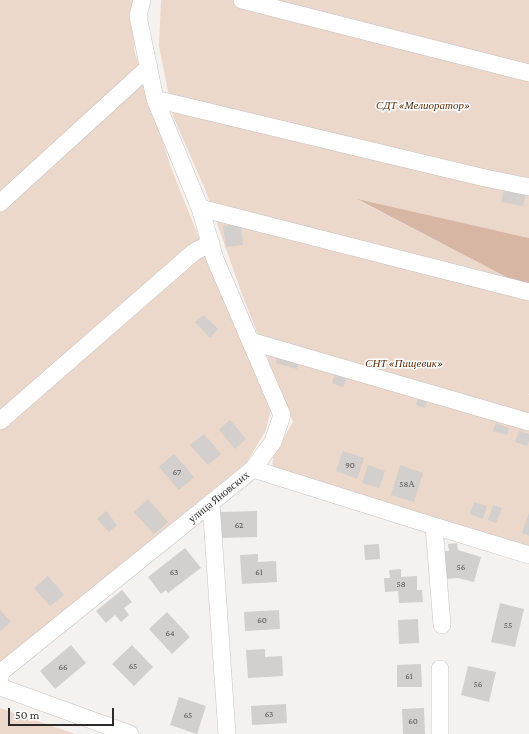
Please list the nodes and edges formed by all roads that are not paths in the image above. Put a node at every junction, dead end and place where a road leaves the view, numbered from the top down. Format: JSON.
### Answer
{"nodes":[{"id":1,"x":142,"y":0,"type":"edge"},
{"id":2,"x":242,"y":0,"type":"edge"},
{"id":3,"x":149,"y":67,"type":"junction"},
{"id":4,"x":529,"y":73,"type":"edge"},
{"id":5,"x":155,"y":99,"type":"junction"},
{"id":6,"x":529,"y":187,"type":"edge"},
{"id":7,"x":0,"y":203,"type":"edge"},
{"id":8,"x":200,"y":208,"type":"junction"},
{"id":9,"x":211,"y":243,"type":"junction"},
{"id":10,"x":529,"y":292,"type":"edge"},
{"id":11,"x":250,"y":341,"type":"junction"},
{"id":12,"x":0,"y":421,"type":"edge"},
{"id":13,"x":529,"y":422,"type":"edge"},
{"id":14,"x":253,"y":469,"type":"junction"},
{"id":15,"x":211,"y":503,"type":"junction"},
{"id":16,"x":434,"y":526,"type":"junction"},
{"id":17,"x":529,"y":555,"type":"edge"},
{"id":18,"x":442,"y":625,"type":"dead end"},
{"id":19,"x":440,"y":669,"type":"dead end"},
{"id":20,"x":0,"y":678,"type":"edge"},
{"id":21,"x":0,"y":687,"type":"edge"},
{"id":22,"x":130,"y":734,"type":"edge"},
{"id":23,"x":227,"y":734,"type":"edge"},
{"id":24,"x":440,"y":734,"type":"edge"}],
"edges":[{"from":1,"to":3,"type":"street"},
{"from":2,"to":4,"type":"street"},
{"from":3,"to":5,"type":"street"},
{"from":3,"to":7,"type":"street"},
{"from":5,"to":6,"type":"street"},
{"from":5,"to":8,"type":"street"},
{"from":8,"to":9,"type":"street"},
{"from":8,"to":10,"type":"street"},
{"from":9,"to":11,"type":"street"},
{"from":9,"to":12,"type":"street"},
{"from":11,"to":13,"type":"street"},
{"from":11,"to":14,"type":"street"},
{"from":14,"to":15,"type":"street","name":"улица Яновских"},
{"from":14,"to":16,"type":"street","name":"улица Яновских"},
{"from":15,"to":20,"type":"street","name":"улица Яновских"},
{"from":15,"to":23,"type":"street"},
{"from":16,"to":17,"type":"street","name":"улица Яновских"},
{"from":16,"to":18,"type":"street"},
{"from":19,"to":24,"type":"street"},
{"from":21,"to":22,"type":"street"}]}
